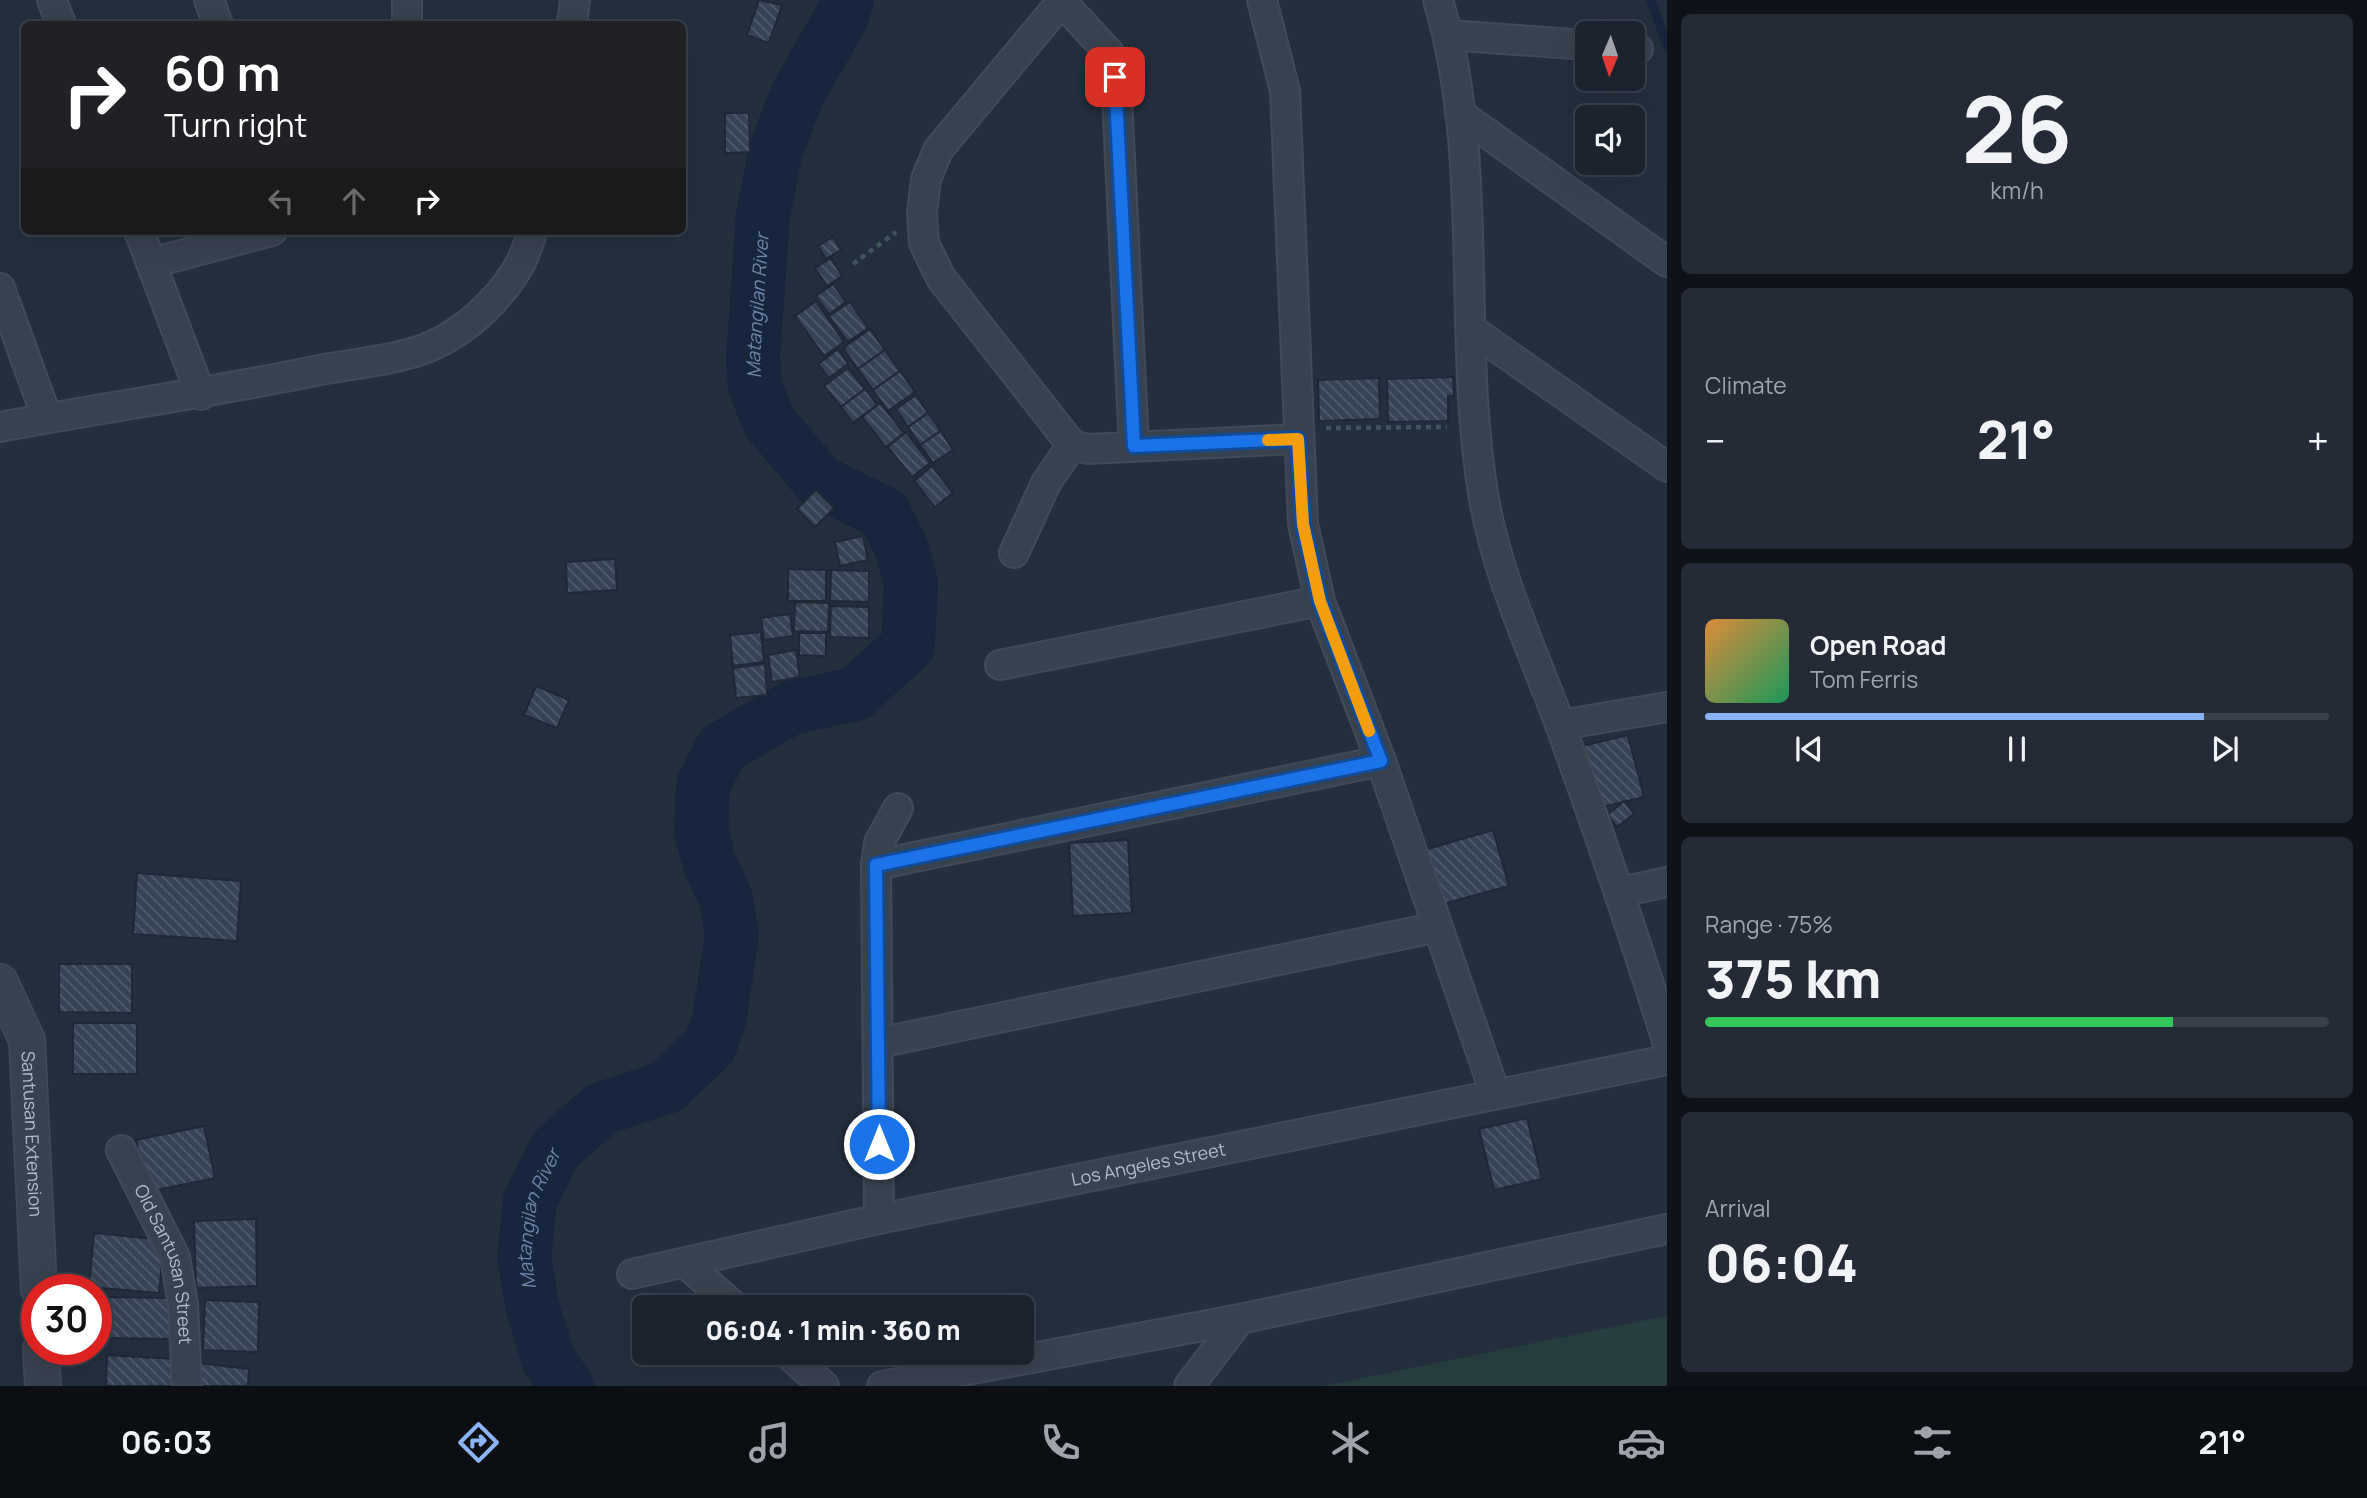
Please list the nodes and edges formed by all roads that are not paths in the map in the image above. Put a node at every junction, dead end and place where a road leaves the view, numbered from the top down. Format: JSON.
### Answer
{"nodes":[{"id":1,"x":52,"y":0,"type":"edge"},
{"id":2,"x":209,"y":0,"type":"edge"},
{"id":3,"x":575,"y":0,"type":"edge"},
{"id":4,"x":1262,"y":0,"type":"edge"},
{"id":5,"x":1438,"y":0,"type":"edge"},
{"id":6,"x":1062,"y":1,"type":"edge"},
{"id":7,"x":60,"y":21,"type":"edge"},
{"id":8,"x":217,"y":21,"type":"edge"},
{"id":9,"x":572,"y":21,"type":"edge"},
{"id":10,"x":1448,"y":35,"type":"junction"},
{"id":11,"x":1575,"y":44,"type":"edge"},
{"id":12,"x":1460,"y":114,"type":"junction"},
{"id":13,"x":140,"y":235,"type":"edge"},
{"id":14,"x":257,"y":235,"type":"edge"},
{"id":15,"x":531,"y":235,"type":"edge"},
{"id":16,"x":1667,"y":262,"type":"edge"},
{"id":17,"x":151,"y":263,"type":"junction"},
{"id":18,"x":0,"y":288,"type":"edge"},
{"id":19,"x":1472,"y":330,"type":"junction"},
{"id":20,"x":201,"y":395,"type":"junction"},
{"id":21,"x":47,"y":418,"type":"junction"},
{"id":22,"x":0,"y":427,"type":"edge"},
{"id":23,"x":1298,"y":433,"type":"junction"},
{"id":24,"x":1072,"y":445,"type":"junction"},
{"id":25,"x":1134,"y":446,"type":"junction"},
{"id":26,"x":1667,"y":467,"type":"edge"},
{"id":27,"x":1014,"y":553,"type":"dead end"},
{"id":28,"x":1320,"y":601,"type":"junction"},
{"id":29,"x":1000,"y":665,"type":"dead end"},
{"id":30,"x":1667,"y":706,"type":"edge"},
{"id":31,"x":1560,"y":725,"type":"junction"},
{"id":32,"x":1381,"y":761,"type":"junction"},
{"id":33,"x":898,"y":808,"type":"dead end"},
{"id":34,"x":876,"y":865,"type":"junction"},
{"id":35,"x":1667,"y":882,"type":"edge"},
{"id":36,"x":1620,"y":892,"type":"junction"},
{"id":37,"x":1438,"y":927,"type":"junction"},
{"id":38,"x":0,"y":982,"type":"edge"},
{"id":39,"x":1667,"y":1041,"type":"edge"},
{"id":40,"x":878,"y":1043,"type":"junction"},
{"id":41,"x":1667,"y":1060,"type":"edge"},
{"id":42,"x":1495,"y":1093,"type":"junction"},
{"id":43,"x":121,"y":1150,"type":"dead end"},
{"id":44,"x":879,"y":1219,"type":"junction"},
{"id":45,"x":1667,"y":1229,"type":"edge"},
{"id":46,"x":685,"y":1263,"type":"junction"},
{"id":47,"x":38,"y":1274,"type":"edge"},
{"id":48,"x":632,"y":1274,"type":"dead end"},
{"id":49,"x":721,"y":1295,"type":"edge"},
{"id":50,"x":1240,"y":1319,"type":"junction"},
{"id":51,"x":42,"y":1365,"type":"edge"},
{"id":52,"x":800,"y":1365,"type":"edge"},
{"id":53,"x":43,"y":1386,"type":"edge"},
{"id":54,"x":187,"y":1386,"type":"edge"},
{"id":55,"x":824,"y":1386,"type":"edge"},
{"id":56,"x":882,"y":1386,"type":"edge"},
{"id":57,"x":1189,"y":1386,"type":"edge"}],
"edges":[{"from":1,"to":7,"type":"street"},
{"from":2,"to":8,"type":"street"},
{"from":3,"to":9,"type":"street"},
{"from":4,"to":23,"type":"street"},
{"from":5,"to":10,"type":"street"},
{"from":6,"to":24,"type":"street"},
{"from":6,"to":25,"type":"street"},
{"from":10,"to":11,"type":"street"},
{"from":10,"to":12,"type":"street"},
{"from":12,"to":16,"type":"street"},
{"from":12,"to":19,"type":"street"},
{"from":13,"to":17,"type":"street"},
{"from":14,"to":17,"type":"street"},
{"from":15,"to":20,"type":"street"},
{"from":17,"to":20,"type":"street"},
{"from":18,"to":21,"type":"street"},
{"from":19,"to":26,"type":"street"},
{"from":19,"to":31,"type":"street"},
{"from":20,"to":21,"type":"street"},
{"from":21,"to":22,"type":"street"},
{"from":23,"to":25,"type":"street"},
{"from":23,"to":28,"type":"street"},
{"from":24,"to":25,"type":"street"},
{"from":24,"to":27,"type":"street"},
{"from":28,"to":29,"type":"street"},
{"from":28,"to":32,"type":"street"},
{"from":30,"to":31,"type":"street"},
{"from":31,"to":36,"type":"street"},
{"from":32,"to":34,"type":"street"},
{"from":32,"to":37,"type":"street"},
{"from":33,"to":34,"type":"street"},
{"from":34,"to":40,"type":"street"},
{"from":35,"to":36,"type":"street"},
{"from":36,"to":39,"type":"street"},
{"from":37,"to":40,"type":"street"},
{"from":37,"to":42,"type":"street"},
{"from":38,"to":47,"type":"street","name":"Santusan Extension"},
{"from":40,"to":44,"type":"street"},
{"from":41,"to":42,"type":"street","name":"Los Angeles Street"},
{"from":42,"to":44,"type":"street","name":"Los Angeles Street"},
{"from":43,"to":54,"type":"street","name":"Old Santusan Street"},
{"from":44,"to":46,"type":"street","name":"Los Angeles Street"},
{"from":45,"to":50,"type":"street"},
{"from":46,"to":48,"type":"street","name":"Los Angeles Street"},
{"from":46,"to":49,"type":"street"},
{"from":50,"to":56,"type":"street"},
{"from":50,"to":57,"type":"street"},
{"from":51,"to":53,"type":"street"},
{"from":52,"to":55,"type":"street"}]}
